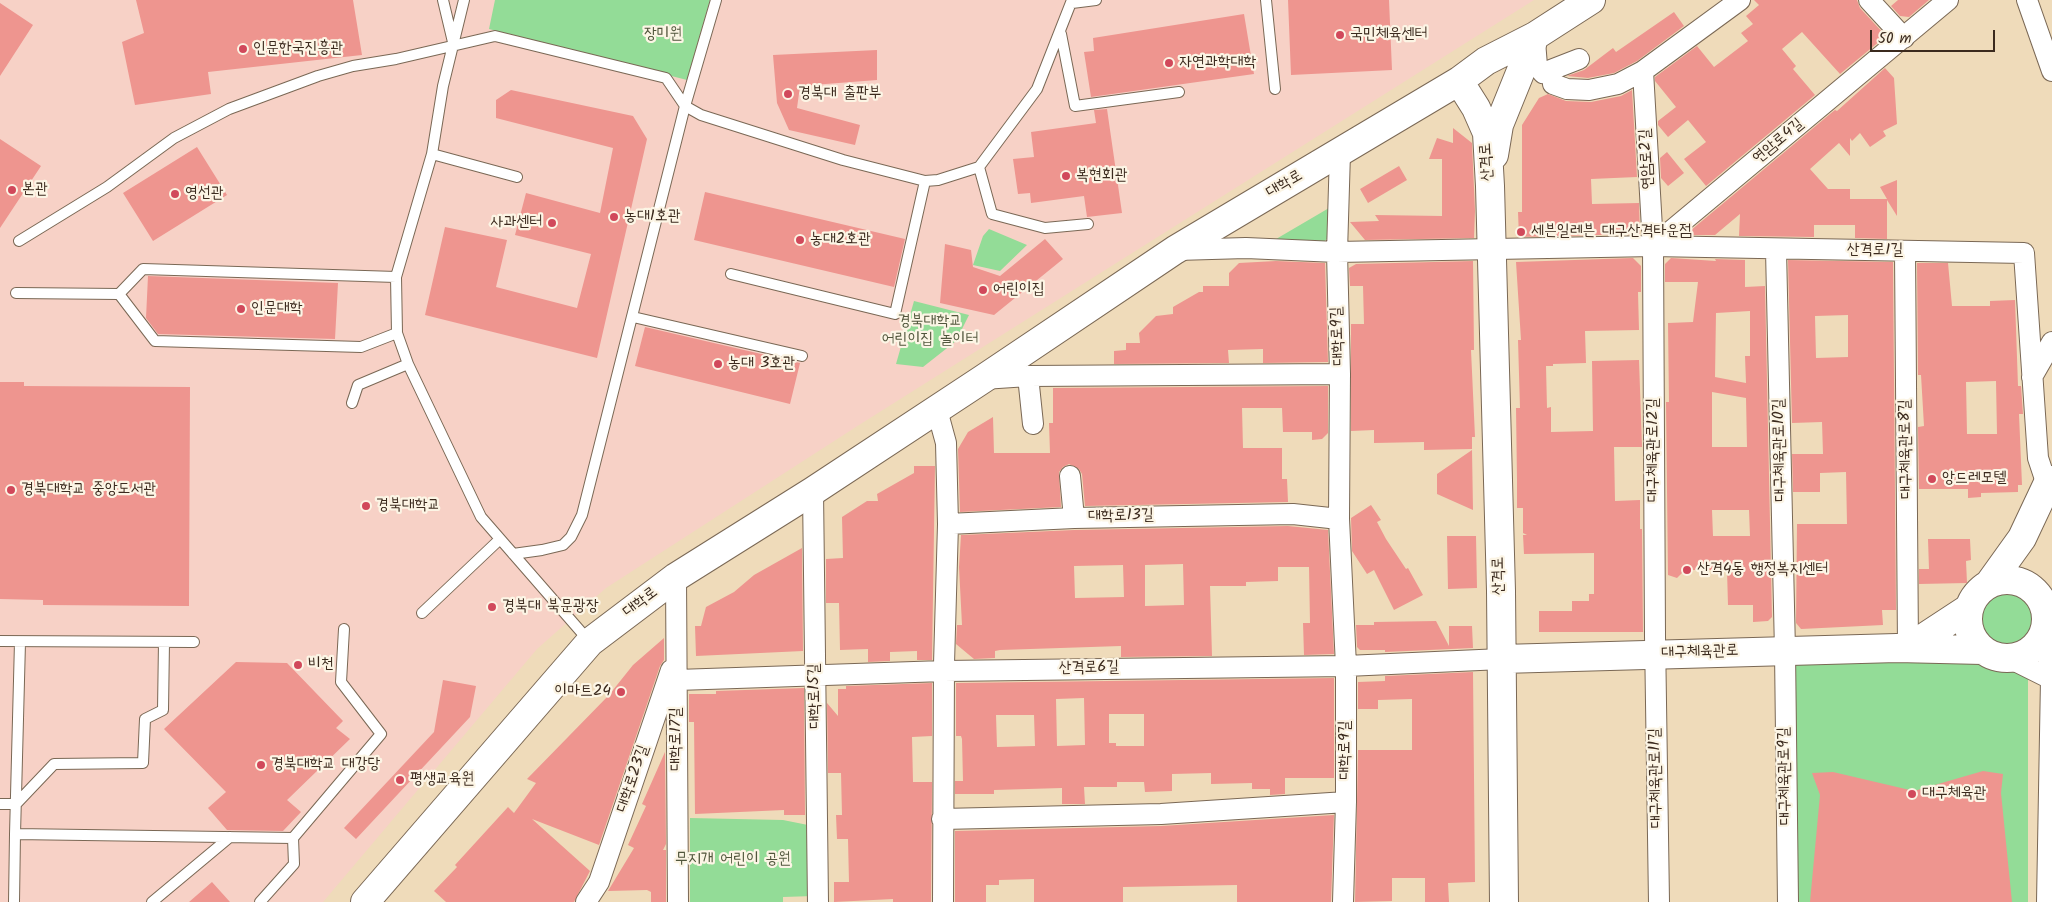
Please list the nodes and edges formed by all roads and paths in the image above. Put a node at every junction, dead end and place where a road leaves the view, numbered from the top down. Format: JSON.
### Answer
{"nodes":[{"id":1,"x":443,"y":0,"type":"edge"},
{"id":2,"x":464,"y":0,"type":"edge"},
{"id":3,"x":716,"y":0,"type":"edge"},
{"id":4,"x":1096,"y":0,"type":"edge"},
{"id":5,"x":1266,"y":0,"type":"edge"},
{"id":6,"x":1591,"y":0,"type":"edge"},
{"id":7,"x":1740,"y":0,"type":"edge"},
{"id":8,"x":1869,"y":0,"type":"edge"},
{"id":9,"x":1948,"y":0,"type":"edge"},
{"id":10,"x":2027,"y":0,"type":"edge"},
{"id":11,"x":1072,"y":2,"type":"edge"},
{"id":12,"x":1061,"y":33,"type":"junction"},
{"id":13,"x":1535,"y":36,"type":"junction"},
{"id":14,"x":1904,"y":38,"type":"junction"},
{"id":15,"x":453,"y":45,"type":"junction"},
{"id":16,"x":1579,"y":59,"type":"dead end"},
{"id":17,"x":1643,"y":71,"type":"junction"},
{"id":18,"x":2052,"y":71,"type":"edge"},
{"id":19,"x":1459,"y":81,"type":"junction"},
{"id":20,"x":1553,"y":84,"type":"dead end"},
{"id":21,"x":1274,"y":90,"type":"dead end"},
{"id":22,"x":1179,"y":92,"type":"dead end"},
{"id":23,"x":685,"y":106,"type":"junction"},
{"id":24,"x":1340,"y":153,"type":"junction"},
{"id":25,"x":432,"y":154,"type":"junction"},
{"id":26,"x":979,"y":167,"type":"junction"},
{"id":27,"x":517,"y":177,"type":"dead end"},
{"id":28,"x":925,"y":181,"type":"junction"},
{"id":29,"x":1490,"y":186,"type":"junction"},
{"id":30,"x":1088,"y":224,"type":"dead end"},
{"id":31,"x":19,"y":241,"type":"dead end"},
{"id":32,"x":1654,"y":246,"type":"junction"},
{"id":33,"x":1175,"y":250,"type":"junction"},
{"id":34,"x":1492,"y":250,"type":"junction"},
{"id":35,"x":1776,"y":250,"type":"junction"},
{"id":36,"x":1905,"y":251,"type":"junction"},
{"id":37,"x":1337,"y":252,"type":"junction"},
{"id":38,"x":731,"y":274,"type":"dead end"},
{"id":39,"x":396,"y":277,"type":"junction"},
{"id":40,"x":16,"y":292,"type":"dead end"},
{"id":41,"x":119,"y":294,"type":"junction"},
{"id":42,"x":633,"y":317,"type":"junction"},
{"id":43,"x":398,"y":333,"type":"junction"},
{"id":44,"x":2052,"y":342,"type":"edge"},
{"id":45,"x":802,"y":356,"type":"dead end"},
{"id":46,"x":408,"y":364,"type":"junction"},
{"id":47,"x":1340,"y":374,"type":"junction"},
{"id":48,"x":1028,"y":376,"type":"junction"},
{"id":49,"x":2032,"y":377,"type":"junction"},
{"id":50,"x":983,"y":380,"type":"junction"},
{"id":51,"x":352,"y":403,"type":"dead end"},
{"id":52,"x":937,"y":410,"type":"junction"},
{"id":53,"x":1033,"y":424,"type":"dead end"},
{"id":54,"x":1070,"y":476,"type":"dead end"},
{"id":55,"x":2050,"y":482,"type":"edge"},
{"id":56,"x":813,"y":491,"type":"junction"},
{"id":57,"x":1074,"y":518,"type":"junction"},
{"id":58,"x":1339,"y":519,"type":"junction"},
{"id":59,"x":948,"y":524,"type":"junction"},
{"id":60,"x":2022,"y":538,"type":"junction"},
{"id":61,"x":499,"y":540,"type":"junction"},
{"id":62,"x":513,"y":554,"type":"junction"},
{"id":63,"x":676,"y":577,"type":"junction"},
{"id":64,"x":1989,"y":584,"type":"junction"},
{"id":65,"x":2033,"y":589,"type":"junction"},
{"id":66,"x":1969,"y":608,"type":"junction"},
{"id":67,"x":422,"y":613,"type":"dead end"},
{"id":68,"x":344,"y":629,"type":"dead end"},
{"id":69,"x":2045,"y":631,"type":"junction"},
{"id":70,"x":0,"y":640,"type":"edge"},
{"id":71,"x":20,"y":642,"type":"junction"},
{"id":72,"x":164,"y":642,"type":"junction"},
{"id":73,"x":194,"y":642,"type":"dead end"},
{"id":74,"x":590,"y":642,"type":"junction"},
{"id":75,"x":1903,"y":648,"type":"junction"},
{"id":76,"x":1983,"y":650,"type":"junction"},
{"id":77,"x":1785,"y":651,"type":"junction"},
{"id":78,"x":677,"y":654,"type":"junction"},
{"id":79,"x":1655,"y":655,"type":"junction"},
{"id":80,"x":2009,"y":658,"type":"junction"},
{"id":81,"x":1502,"y":659,"type":"junction"},
{"id":82,"x":1346,"y":666,"type":"junction"},
{"id":83,"x":944,"y":670,"type":"junction"},
{"id":84,"x":816,"y":676,"type":"junction"},
{"id":85,"x":2051,"y":679,"type":"edge"},
{"id":86,"x":677,"y":680,"type":"junction"},
{"id":87,"x":1346,"y":802,"type":"junction"},
{"id":88,"x":0,"y":804,"type":"edge"},
{"id":89,"x":16,"y":804,"type":"junction"},
{"id":90,"x":942,"y":819,"type":"junction"},
{"id":91,"x":15,"y":834,"type":"junction"},
{"id":92,"x":230,"y":837,"type":"junction"},
{"id":93,"x":293,"y":838,"type":"junction"},
{"id":94,"x":14,"y":902,"type":"edge"},
{"id":95,"x":152,"y":902,"type":"edge"},
{"id":96,"x":260,"y":902,"type":"edge"},
{"id":97,"x":366,"y":902,"type":"edge"},
{"id":98,"x":586,"y":902,"type":"edge"},
{"id":99,"x":678,"y":902,"type":"edge"},
{"id":100,"x":818,"y":902,"type":"edge"},
{"id":101,"x":943,"y":902,"type":"edge"},
{"id":102,"x":1343,"y":902,"type":"edge"},
{"id":103,"x":1504,"y":902,"type":"edge"},
{"id":104,"x":1659,"y":902,"type":"edge"},
{"id":105,"x":1788,"y":902,"type":"edge"},
{"id":106,"x":2047,"y":902,"type":"edge"}],
"edges":[{"from":1,"to":15,"type":"lane"},
{"from":2,"to":15,"type":"lane"},
{"from":3,"to":23,"type":"lane"},
{"from":4,"to":11,"type":"lane"},
{"from":5,"to":21,"type":"lane"},
{"from":6,"to":13,"type":"street","name":"대학로"},
{"from":7,"to":17,"type":"street"},
{"from":8,"to":14,"type":"street"},
{"from":9,"to":14,"type":"street","name":"연암로4길"},
{"from":10,"to":18,"type":"street"},
{"from":11,"to":12,"type":"lane"},
{"from":12,"to":22,"type":"lane"},
{"from":12,"to":26,"type":"lane"},
{"from":13,"to":16,"type":"street"},
{"from":13,"to":19,"type":"street","name":"대학로"},
{"from":13,"to":29,"type":"street"},
{"from":14,"to":32,"type":"street","name":"연암로4길"},
{"from":15,"to":23,"type":"lane"},
{"from":15,"to":25,"type":"lane"},
{"from":15,"to":31,"type":"lane"},
{"from":17,"to":20,"type":"street"},
{"from":17,"to":32,"type":"street","name":"연암로2길"},
{"from":19,"to":24,"type":"street","name":"대학로"},
{"from":19,"to":29,"type":"street","name":"산격로"},
{"from":23,"to":28,"type":"lane"},
{"from":23,"to":42,"type":"lane"},
{"from":24,"to":33,"type":"street","name":"대학로"},
{"from":24,"to":37,"type":"street","name":"대학로9길"},
{"from":25,"to":27,"type":"lane"},
{"from":25,"to":39,"type":"lane"},
{"from":26,"to":28,"type":"lane"},
{"from":26,"to":30,"type":"lane"},
{"from":28,"to":38,"type":"lane"},
{"from":29,"to":34,"type":"street","name":"산격로"},
{"from":32,"to":34,"type":"street","name":"산격로1길"},
{"from":32,"to":35,"type":"street","name":"산격로1길"},
{"from":32,"to":79,"type":"street","name":"대구체육관로12길"},
{"from":33,"to":37,"type":"street"},
{"from":33,"to":50,"type":"street","name":"대학로"},
{"from":34,"to":37,"type":"street"},
{"from":34,"to":81,"type":"street","name":"산격로"},
{"from":35,"to":36,"type":"street","name":"산격로1길"},
{"from":35,"to":77,"type":"street","name":"대구체육관로10길"},
{"from":36,"to":49,"type":"street","name":"산격로1길"},
{"from":36,"to":75,"type":"street","name":"대구체육관로8길"},
{"from":37,"to":47,"type":"street","name":"대학로9길"},
{"from":39,"to":41,"type":"lane"},
{"from":39,"to":43,"type":"lane"},
{"from":40,"to":41,"type":"lane"},
{"from":41,"to":43,"type":"lane"},
{"from":42,"to":45,"type":"lane"},
{"from":42,"to":62,"type":"lane"},
{"from":43,"to":46,"type":"lane"},
{"from":44,"to":49,"type":"street"},
{"from":46,"to":51,"type":"lane"},
{"from":46,"to":61,"type":"lane"},
{"from":47,"to":48,"type":"street","name":"대학로"},
{"from":47,"to":58,"type":"street","name":"대학로9길"},
{"from":48,"to":50,"type":"street","name":"대학로"},
{"from":48,"to":53,"type":"street"},
{"from":49,"to":55,"type":"street","name":"산격로1길"},
{"from":50,"to":52,"type":"street","name":"대학로"},
{"from":52,"to":56,"type":"street","name":"대학로"},
{"from":52,"to":59,"type":"street"},
{"from":54,"to":57,"type":"street"},
{"from":55,"to":60,"type":"street"},
{"from":56,"to":63,"type":"street","name":"대학로"},
{"from":56,"to":84,"type":"street","name":"대학로15길"},
{"from":57,"to":58,"type":"street","name":"대학로13길"},
{"from":57,"to":59,"type":"street","name":"대학로13길"},
{"from":58,"to":82,"type":"street","name":"대학로9길"},
{"from":59,"to":83,"type":"street"},
{"from":60,"to":64,"type":"street"},
{"from":60,"to":65,"type":"street"},
{"from":61,"to":62,"type":"lane"},
{"from":61,"to":67,"type":"lane"},
{"from":62,"to":74,"type":"lane"},
{"from":63,"to":74,"type":"street","name":"대학로"},
{"from":63,"to":78,"type":"street","name":"대학로17길"},
{"from":64,"to":65,"type":"street"},
{"from":64,"to":66,"type":"street"},
{"from":65,"to":69,"type":"street"},
{"from":66,"to":75,"type":"street"},
{"from":66,"to":76,"type":"street"},
{"from":68,"to":93,"type":"lane"},
{"from":69,"to":80,"type":"street"},
{"from":69,"to":85,"type":"street"},
{"from":70,"to":71,"type":"lane"},
{"from":71,"to":72,"type":"lane"},
{"from":71,"to":89,"type":"lane"},
{"from":72,"to":73,"type":"lane"},
{"from":72,"to":89,"type":"lane"},
{"from":74,"to":97,"type":"street","name":"대학로"},
{"from":75,"to":76,"type":"street","name":"대구체육관로"},
{"from":75,"to":77,"type":"street","name":"대구체육관로"},
{"from":76,"to":80,"type":"street"},
{"from":77,"to":79,"type":"street","name":"대구체육관로"},
{"from":77,"to":105,"type":"street","name":"대구체육관로9길"},
{"from":78,"to":86,"type":"street","name":"대학로17길"},
{"from":78,"to":98,"type":"street","name":"대학로23길"},
{"from":79,"to":81,"type":"street","name":"대구체육관로"},
{"from":79,"to":104,"type":"street","name":"대구체육관로11길"},
{"from":80,"to":85,"type":"street"},
{"from":81,"to":82,"type":"street","name":"산격로6길"},
{"from":81,"to":103,"type":"street","name":"산격로"},
{"from":82,"to":83,"type":"street","name":"산격로6길"},
{"from":82,"to":87,"type":"street","name":"대학로9길"},
{"from":83,"to":84,"type":"street","name":"산격로6길"},
{"from":83,"to":90,"type":"street"},
{"from":84,"to":86,"type":"street","name":"산격로6길"},
{"from":84,"to":100,"type":"street","name":"대학로15길"},
{"from":85,"to":106,"type":"street"},
{"from":86,"to":99,"type":"street","name":"대학로17길"},
{"from":87,"to":90,"type":"street","name":"대학로9길"},
{"from":87,"to":102,"type":"street","name":"대학로9길"},
{"from":88,"to":89,"type":"lane"},
{"from":89,"to":91,"type":"lane"},
{"from":90,"to":101,"type":"street"},
{"from":91,"to":92,"type":"lane"},
{"from":91,"to":94,"type":"lane"},
{"from":92,"to":93,"type":"lane"},
{"from":92,"to":95,"type":"lane"},
{"from":93,"to":96,"type":"lane"}]}
